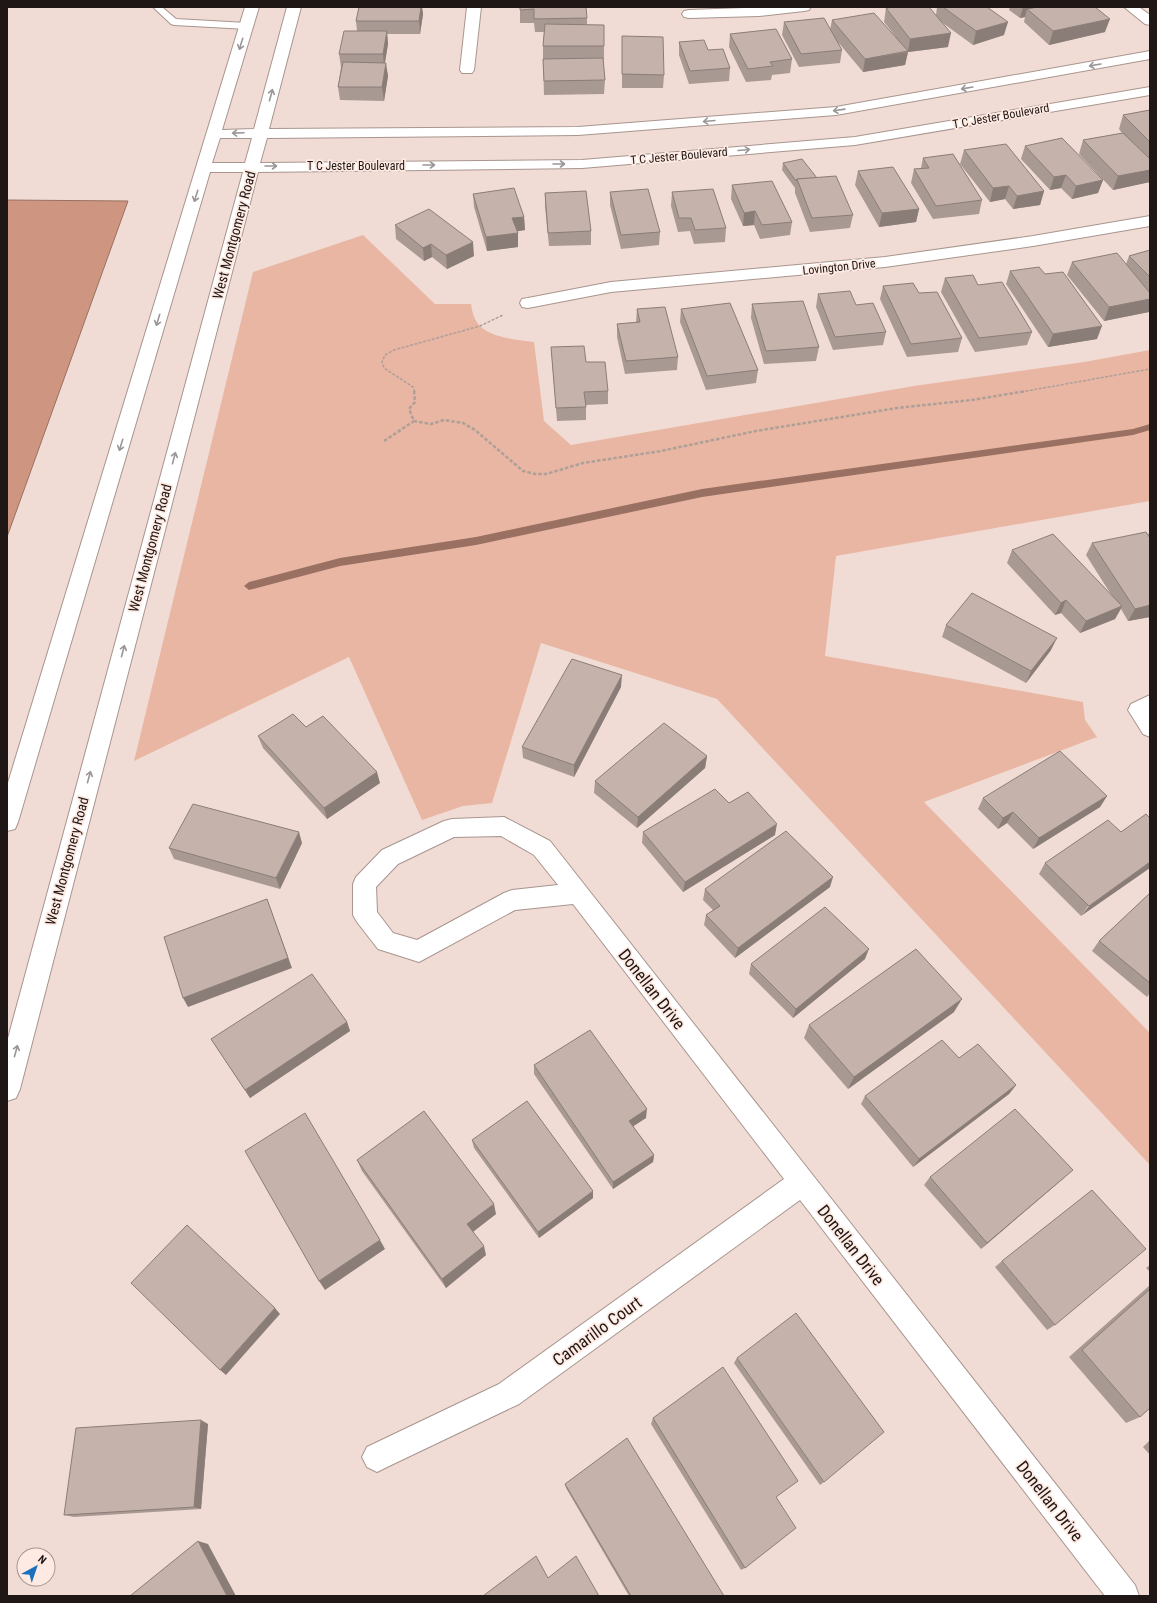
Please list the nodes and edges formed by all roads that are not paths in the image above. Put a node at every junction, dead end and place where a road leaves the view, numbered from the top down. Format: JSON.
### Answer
{"nodes":[{"id":1,"x":157,"y":7,"type":"edge"},
{"id":2,"x":252,"y":7,"type":"edge"},
{"id":3,"x":294,"y":7,"type":"edge"},
{"id":4,"x":474,"y":7,"type":"edge"},
{"id":5,"x":804,"y":7,"type":"edge"},
{"id":6,"x":1131,"y":7,"type":"edge"},
{"id":7,"x":689,"y":14,"type":"dead end"},
{"id":8,"x":1150,"y":21,"type":"edge"},
{"id":9,"x":247,"y":26,"type":"junction"},
{"id":10,"x":1150,"y":55,"type":"edge"},
{"id":11,"x":467,"y":70,"type":"dead end"},
{"id":12,"x":1150,"y":91,"type":"edge"},
{"id":13,"x":261,"y":133,"type":"junction"},
{"id":14,"x":214,"y":134,"type":"junction"},
{"id":15,"x":252,"y":166,"type":"junction"},
{"id":16,"x":204,"y":168,"type":"junction"},
{"id":17,"x":1150,"y":221,"type":"edge"},
{"id":18,"x":528,"y":303,"type":"road end"},
{"id":19,"x":1144,"y":707,"type":"edge"},
{"id":20,"x":1150,"y":728,"type":"edge"},
{"id":21,"x":7,"y":822,"type":"edge"},
{"id":22,"x":578,"y":894,"type":"junction"},
{"id":23,"x":7,"y":1089,"type":"edge"},
{"id":24,"x":803,"y":1182,"type":"junction"},
{"id":25,"x":377,"y":1457,"type":"dead end"},
{"id":26,"x":1124,"y":1596,"type":"edge"}],
"edges":[{"from":1,"to":9,"type":"lane"},
{"from":2,"to":9,"type":"street"},
{"from":13,"to":3,"type":"street","name":"West Montgomery Road","one_way":true},
{"from":4,"to":11,"type":"street"},
{"from":5,"to":7,"type":"street"},
{"from":6,"to":8,"type":"street"},
{"from":9,"to":14,"type":"street","one_way":true},
{"from":10,"to":13,"type":"street","one_way":true},
{"from":15,"to":12,"type":"street","name":"T C Jester Boulevard","one_way":true},
{"from":13,"to":14,"type":"street","one_way":true},
{"from":13,"to":15,"type":"street","name":"West Montgomery Road"},
{"from":14,"to":16,"type":"street"},
{"from":15,"to":16,"type":"street","name":"T C Jester Boulevard"},
{"from":23,"to":15,"type":"street","name":"West Montgomery Road","one_way":true},
{"from":16,"to":21,"type":"street","one_way":true},
{"from":17,"to":18,"type":"street","name":"Lovington Drive"},
{"from":19,"to":20,"type":"street"},
{"from":22,"to":22,"type":"street","name":"Donellan Drive"},
{"from":22,"to":24,"type":"street","name":"Donellan Drive"},
{"from":24,"to":25,"type":"street","name":"Camarillo Court"},
{"from":24,"to":26,"type":"street","name":"Donellan Drive"}]}
